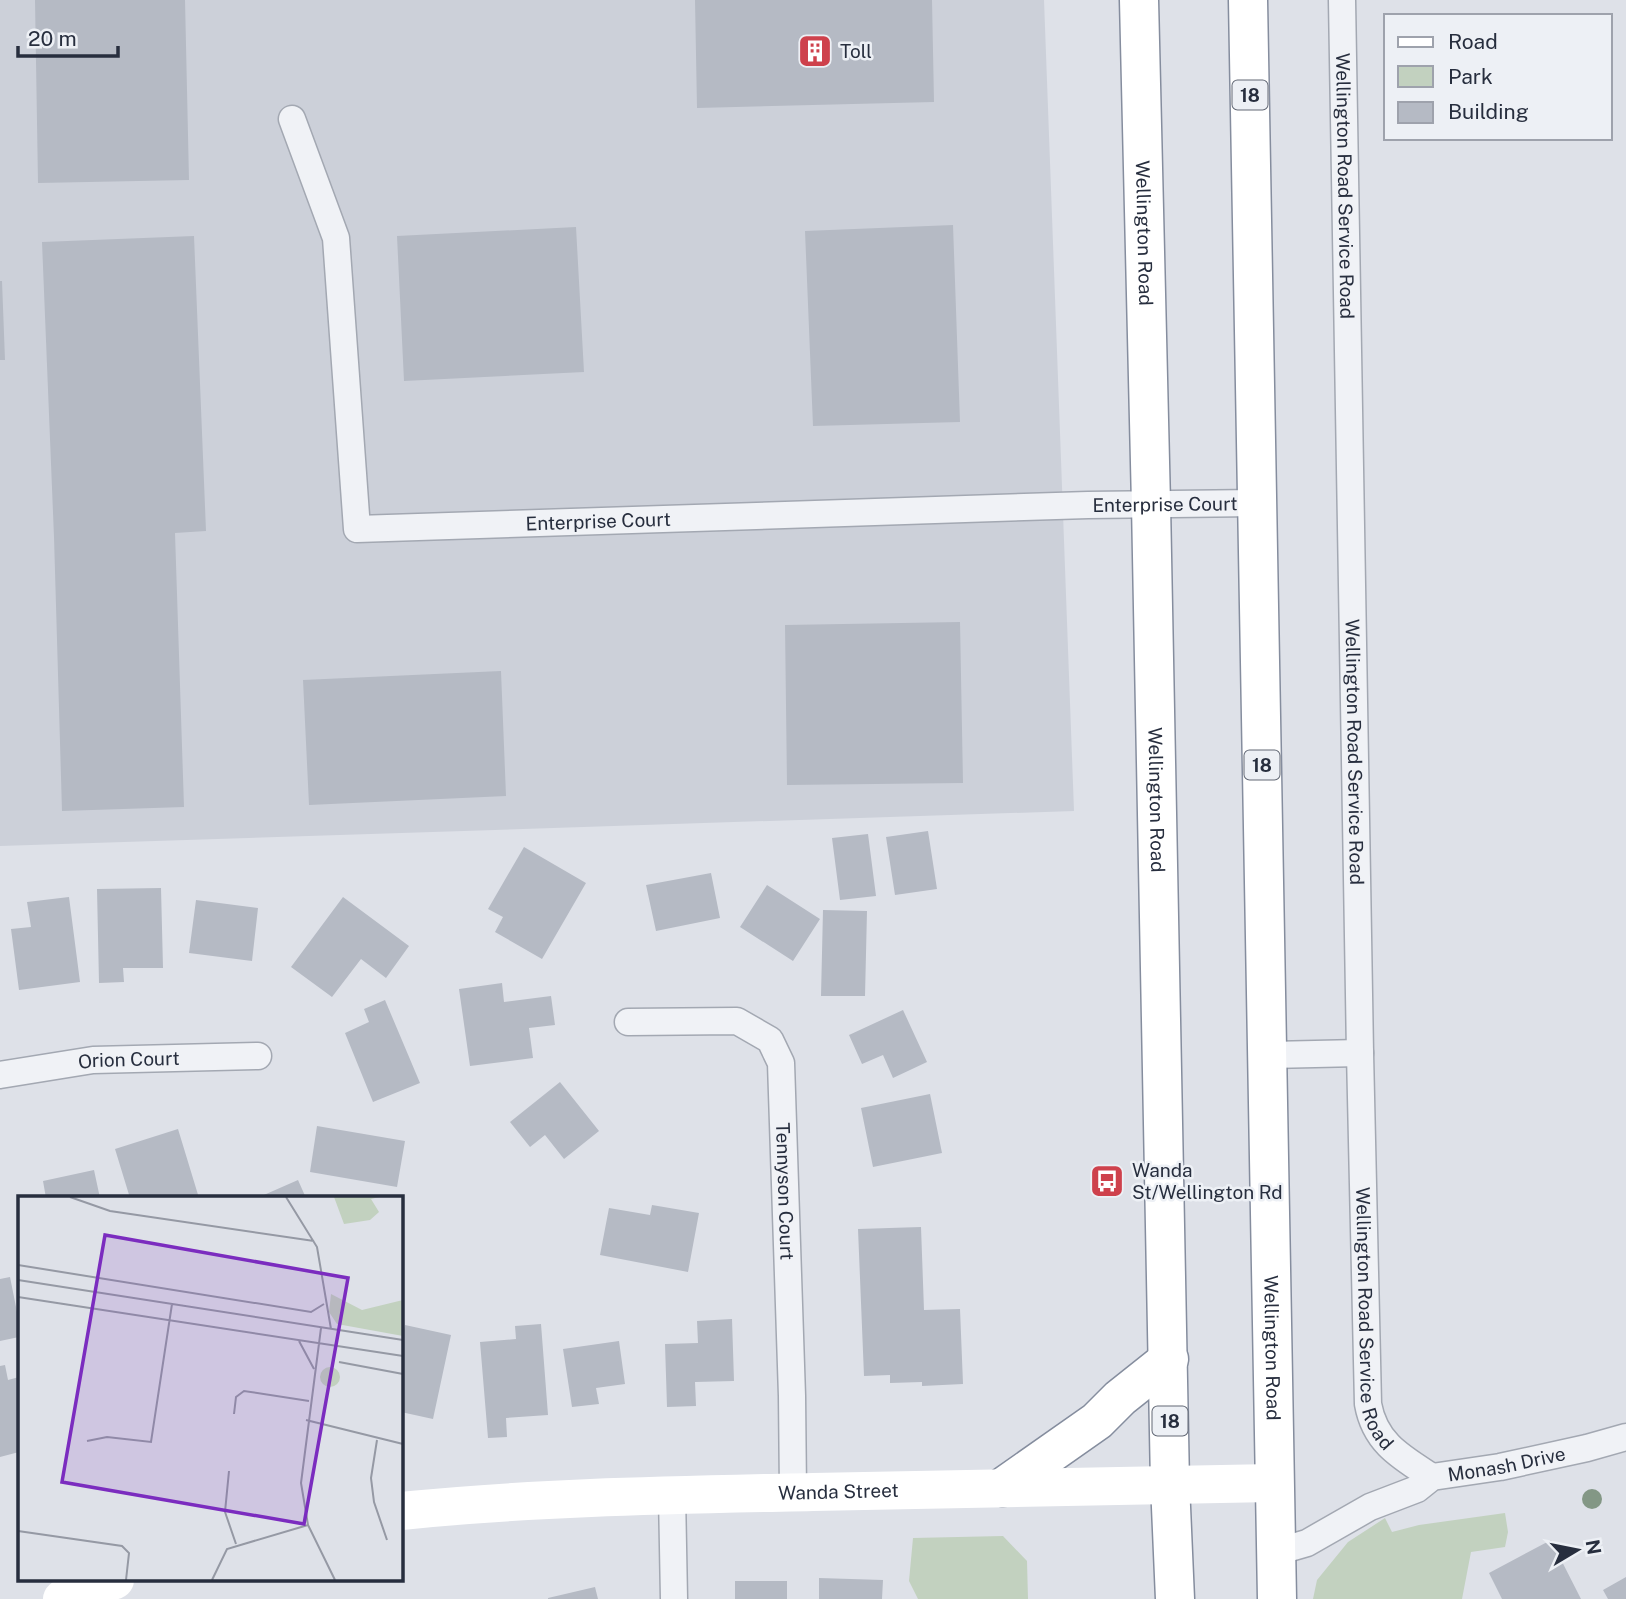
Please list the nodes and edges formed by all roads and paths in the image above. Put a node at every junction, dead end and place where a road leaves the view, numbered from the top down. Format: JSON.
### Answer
{"nodes":[{"id":1,"x":1139,"y":0,"type":"edge"},
{"id":2,"x":1248,"y":0,"type":"edge"},
{"id":3,"x":1342,"y":0,"type":"edge"},
{"id":4,"x":292,"y":119,"type":"dead end"},
{"id":5,"x":1257,"y":503,"type":"junction"},
{"id":6,"x":1151,"y":504,"type":"junction"},
{"id":7,"x":628,"y":1022,"type":"dead end"},
{"id":8,"x":1360,"y":1052,"type":"junction"},
{"id":9,"x":1267,"y":1055,"type":"junction"},
{"id":10,"x":258,"y":1056,"type":"dead end"},
{"id":11,"x":0,"y":1075,"type":"edge"},
{"id":12,"x":1169,"y":1359,"type":"junction"},
{"id":13,"x":1626,"y":1437,"type":"edge"},
{"id":14,"x":1432,"y":1477,"type":"junction"},
{"id":15,"x":1274,"y":1483,"type":"junction"},
{"id":16,"x":1170,"y":1484,"type":"junction"},
{"id":17,"x":1003,"y":1487,"type":"junction"},
{"id":18,"x":793,"y":1492,"type":"junction"},
{"id":19,"x":672,"y":1494,"type":"junction"},
{"id":20,"x":402,"y":1511,"type":"edge"},
{"id":21,"x":1276,"y":1552,"type":"junction"},
{"id":22,"x":109,"y":1582,"type":"edge"},
{"id":23,"x":62,"y":1599,"type":"edge"},
{"id":24,"x":674,"y":1599,"type":"edge"},
{"id":25,"x":1175,"y":1599,"type":"edge"},
{"id":26,"x":1278,"y":1599,"type":"edge"}],
"edges":[{"from":1,"to":6,"type":"main road","name":"Wellington Road","number":"18"},
{"from":2,"to":5,"type":"main road","name":"Wellington Road","number":"18"},
{"from":3,"to":8,"type":"street","name":"Wellington Road Service Road"},
{"from":4,"to":6,"type":"street","name":"Enterprise Court"},
{"from":5,"to":6,"type":"street","name":"Enterprise Court"},
{"from":5,"to":9,"type":"main road","name":"Wellington Road","number":"18"},
{"from":6,"to":12,"type":"main road","name":"Wellington Road","number":"18"},
{"from":7,"to":18,"type":"street","name":"Tennyson Court"},
{"from":8,"to":9,"type":"street"},
{"from":8,"to":14,"type":"street","name":"Wellington Road Service Road"},
{"from":9,"to":15,"type":"main road","name":"Wellington Road","number":"18"},
{"from":10,"to":11,"type":"street","name":"Orion Court"},
{"from":12,"to":16,"type":"main road","name":"Wellington Road","number":"18"},
{"from":12,"to":17,"type":"main road"},
{"from":13,"to":14,"type":"street","name":"Monash Drive"},
{"from":14,"to":21,"type":"street","name":"Monash Drive"},
{"from":15,"to":16,"type":"main road","name":"Wanda Street"},
{"from":15,"to":21,"type":"main road","name":"Wellington Road","number":"18"},
{"from":16,"to":17,"type":"main road","name":"Wanda Street"},
{"from":16,"to":25,"type":"main road","name":"Wellington Road","number":"18"},
{"from":17,"to":18,"type":"main road","name":"Wanda Street"},
{"from":18,"to":19,"type":"main road","name":"Wanda Street"},
{"from":19,"to":20,"type":"main road","name":"Wanda Street"},
{"from":19,"to":24,"type":"street"},
{"from":21,"to":26,"type":"main road","name":"Wellington Road","number":"18"},
{"from":22,"to":23,"type":"main road"}]}
